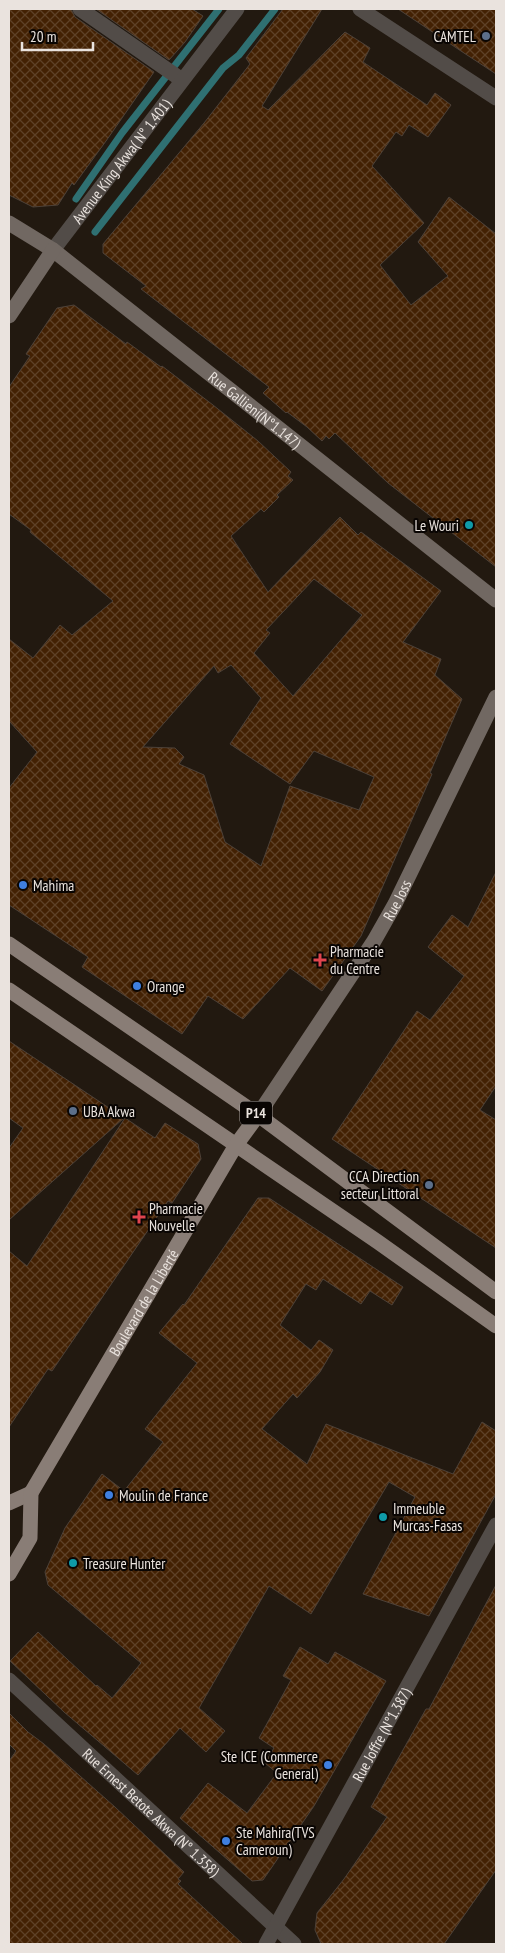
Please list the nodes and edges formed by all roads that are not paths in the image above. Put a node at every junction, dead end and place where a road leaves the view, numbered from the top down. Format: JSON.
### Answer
{"nodes":[{"id":1,"x":80,"y":9,"type":"edge"},
{"id":2,"x":237,"y":9,"type":"edge"},
{"id":3,"x":360,"y":9,"type":"edge"},
{"id":4,"x":182,"y":80,"type":"junction"},
{"id":5,"x":496,"y":98,"type":"edge"},
{"id":6,"x":9,"y":223,"type":"edge"},
{"id":7,"x":53,"y":250,"type":"junction"},
{"id":8,"x":9,"y":316,"type":"edge"},
{"id":9,"x":496,"y":600,"type":"edge"},
{"id":10,"x":496,"y":697,"type":"edge"},
{"id":11,"x":9,"y":944,"type":"edge"},
{"id":12,"x":9,"y":990,"type":"edge"},
{"id":13,"x":258,"y":1115,"type":"junction"},
{"id":14,"x":236,"y":1145,"type":"junction"},
{"id":15,"x":496,"y":1292,"type":"edge"},
{"id":16,"x":496,"y":1326,"type":"edge"},
{"id":17,"x":31,"y":1493,"type":"junction"},
{"id":18,"x":9,"y":1503,"type":"edge"},
{"id":19,"x":496,"y":1525,"type":"edge"},
{"id":20,"x":9,"y":1574,"type":"edge"},
{"id":21,"x":9,"y":1680,"type":"edge"},
{"id":22,"x":276,"y":1927,"type":"junction"},
{"id":23,"x":266,"y":1944,"type":"edge"},
{"id":24,"x":294,"y":1944,"type":"edge"}],
"edges":[{"from":1,"to":4,"type":"street"},
{"from":2,"to":4,"type":"street","name":"Avenue King Akwa( N° 1.401)"},
{"from":3,"to":5,"type":"street"},
{"from":4,"to":7,"type":"street","name":"Avenue King Akwa( N° 1.401)"},
{"from":6,"to":7,"type":"main road","name":"Rue Gallieni(N°1.147)"},
{"from":7,"to":8,"type":"main road","name":"Avenue King Akwa( N° 1.401)"},
{"from":7,"to":9,"type":"main road","name":"Rue Gallieni(N°1.147)"},
{"from":10,"to":13,"type":"main road","name":"Rue Joss"},
{"from":11,"to":13,"type":"main road","number":"P14"},
{"from":12,"to":14,"type":"main road","number":"P14"},
{"from":13,"to":14,"type":"main road","name":"Boulevard de la Liberté"},
{"from":13,"to":15,"type":"main road","number":"P14"},
{"from":14,"to":16,"type":"main road","number":"P14"},
{"from":14,"to":17,"type":"main road","name":"Boulevard de la Liberté"},
{"from":17,"to":18,"type":"main road"},
{"from":17,"to":20,"type":"main road","name":"Boulevard de la Liberté"},
{"from":19,"to":22,"type":"street","name":"Rue Joffre (N°1.387)"},
{"from":21,"to":22,"type":"street","name":"Rue Ernest Betote Akwa (N° 1.358)"},
{"from":22,"to":23,"type":"street","name":"Rue Joffre (N°1.387)"},
{"from":22,"to":24,"type":"street","name":"Rue Ernest Betote Akwa (N° 1.358)"}]}
